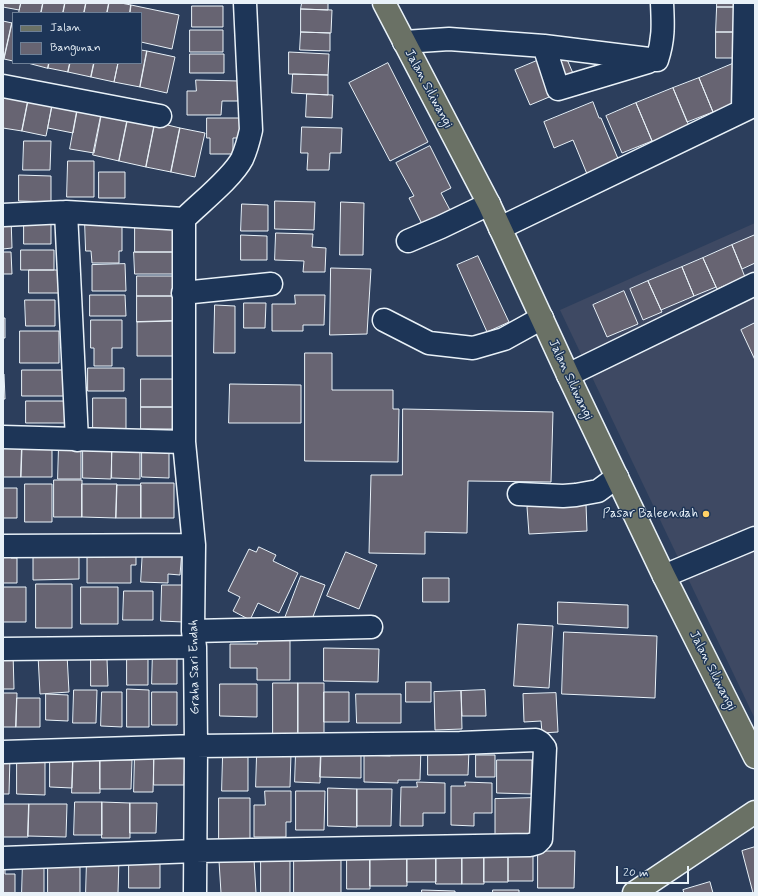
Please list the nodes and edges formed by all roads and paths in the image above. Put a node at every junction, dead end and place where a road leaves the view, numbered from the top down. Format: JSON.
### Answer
{"nodes":[{"id":1,"x":245,"y":3,"type":"edge"},
{"id":2,"x":384,"y":3,"type":"edge"},
{"id":3,"x":662,"y":3,"type":"edge"},
{"id":4,"x":745,"y":3,"type":"edge"},
{"id":5,"x":404,"y":42,"type":"junction"},
{"id":6,"x":544,"y":46,"type":"junction"},
{"id":7,"x":657,"y":60,"type":"junction"},
{"id":8,"x":3,"y":86,"type":"edge"},
{"id":9,"x":749,"y":107,"type":"edge"},
{"id":10,"x":160,"y":116,"type":"dead end"},
{"id":11,"x":489,"y":204,"type":"junction"},
{"id":12,"x":66,"y":212,"type":"junction"},
{"id":13,"x":3,"y":215,"type":"edge"},
{"id":14,"x":184,"y":219,"type":"junction"},
{"id":15,"x":500,"y":228,"type":"junction"},
{"id":16,"x":408,"y":241,"type":"dead end"},
{"id":17,"x":271,"y":284,"type":"dead end"},
{"id":18,"x":755,"y":284,"type":"edge"},
{"id":19,"x":183,"y":294,"type":"junction"},
{"id":20,"x":542,"y":318,"type":"junction"},
{"id":21,"x":384,"y":320,"type":"dead end"},
{"id":22,"x":568,"y":375,"type":"junction"},
{"id":23,"x":3,"y":437,"type":"edge"},
{"id":24,"x":77,"y":440,"type":"junction"},
{"id":25,"x":184,"y":442,"type":"junction"},
{"id":26,"x":617,"y":477,"type":"junction"},
{"id":27,"x":519,"y":494,"type":"dead end"},
{"id":28,"x":755,"y":538,"type":"edge"},
{"id":29,"x":194,"y":545,"type":"junction"},
{"id":30,"x":3,"y":546,"type":"edge"},
{"id":31,"x":664,"y":576,"type":"junction"},
{"id":32,"x":371,"y":627,"type":"dead end"},
{"id":33,"x":194,"y":639,"type":"junction"},
{"id":34,"x":3,"y":649,"type":"edge"},
{"id":35,"x":196,"y":746,"type":"junction"},
{"id":36,"x":3,"y":752,"type":"edge"},
{"id":37,"x":755,"y":758,"type":"edge"},
{"id":38,"x":755,"y":812,"type":"edge"},
{"id":39,"x":196,"y":851,"type":"junction"},
{"id":40,"x":3,"y":858,"type":"edge"},
{"id":41,"x":195,"y":893,"type":"edge"},
{"id":42,"x":634,"y":893,"type":"edge"}],
"edges":[{"from":1,"to":14,"type":"street"},
{"from":2,"to":5,"type":"main road","name":"Jalan Siliwangi"},
{"from":3,"to":7,"type":"street"},
{"from":4,"to":9,"type":"street"},
{"from":5,"to":6,"type":"street"},
{"from":5,"to":11,"type":"main road","name":"Jalan Siliwangi"},
{"from":6,"to":7,"type":"street"},
{"from":6,"to":7,"type":"street"},
{"from":8,"to":10,"type":"street"},
{"from":9,"to":15,"type":"street"},
{"from":11,"to":15,"type":"main road","name":"Jalan Siliwangi"},
{"from":11,"to":16,"type":"street"},
{"from":12,"to":13,"type":"street"},
{"from":12,"to":14,"type":"street"},
{"from":12,"to":24,"type":"street"},
{"from":14,"to":19,"type":"street","name":"Graha Sari Endah"},
{"from":15,"to":20,"type":"main road","name":"Jalan Siliwangi"},
{"from":17,"to":19,"type":"street"},
{"from":18,"to":22,"type":"street"},
{"from":19,"to":25,"type":"street","name":"Graha Sari Endah"},
{"from":20,"to":21,"type":"street"},
{"from":20,"to":22,"type":"main road","name":"Jalan Siliwangi"},
{"from":22,"to":26,"type":"main road","name":"Jalan Siliwangi"},
{"from":23,"to":24,"type":"street"},
{"from":24,"to":25,"type":"street"},
{"from":25,"to":29,"type":"street","name":"Graha Sari Endah"},
{"from":26,"to":27,"type":"street"},
{"from":26,"to":31,"type":"main road","name":"Jalan Siliwangi"},
{"from":28,"to":31,"type":"street"},
{"from":29,"to":30,"type":"street"},
{"from":29,"to":33,"type":"street","name":"Graha Sari Endah"},
{"from":31,"to":37,"type":"main road","name":"Jalan Siliwangi"},
{"from":32,"to":33,"type":"street"},
{"from":33,"to":34,"type":"street"},
{"from":33,"to":35,"type":"street","name":"Graha Sari Endah"},
{"from":35,"to":36,"type":"street"},
{"from":35,"to":39,"type":"street","name":"Graha Sari Endah"},
{"from":35,"to":39,"type":"street"},
{"from":38,"to":42,"type":"main road"},
{"from":39,"to":40,"type":"street"},
{"from":39,"to":41,"type":"street","name":"Graha Sari Endah"}]}
